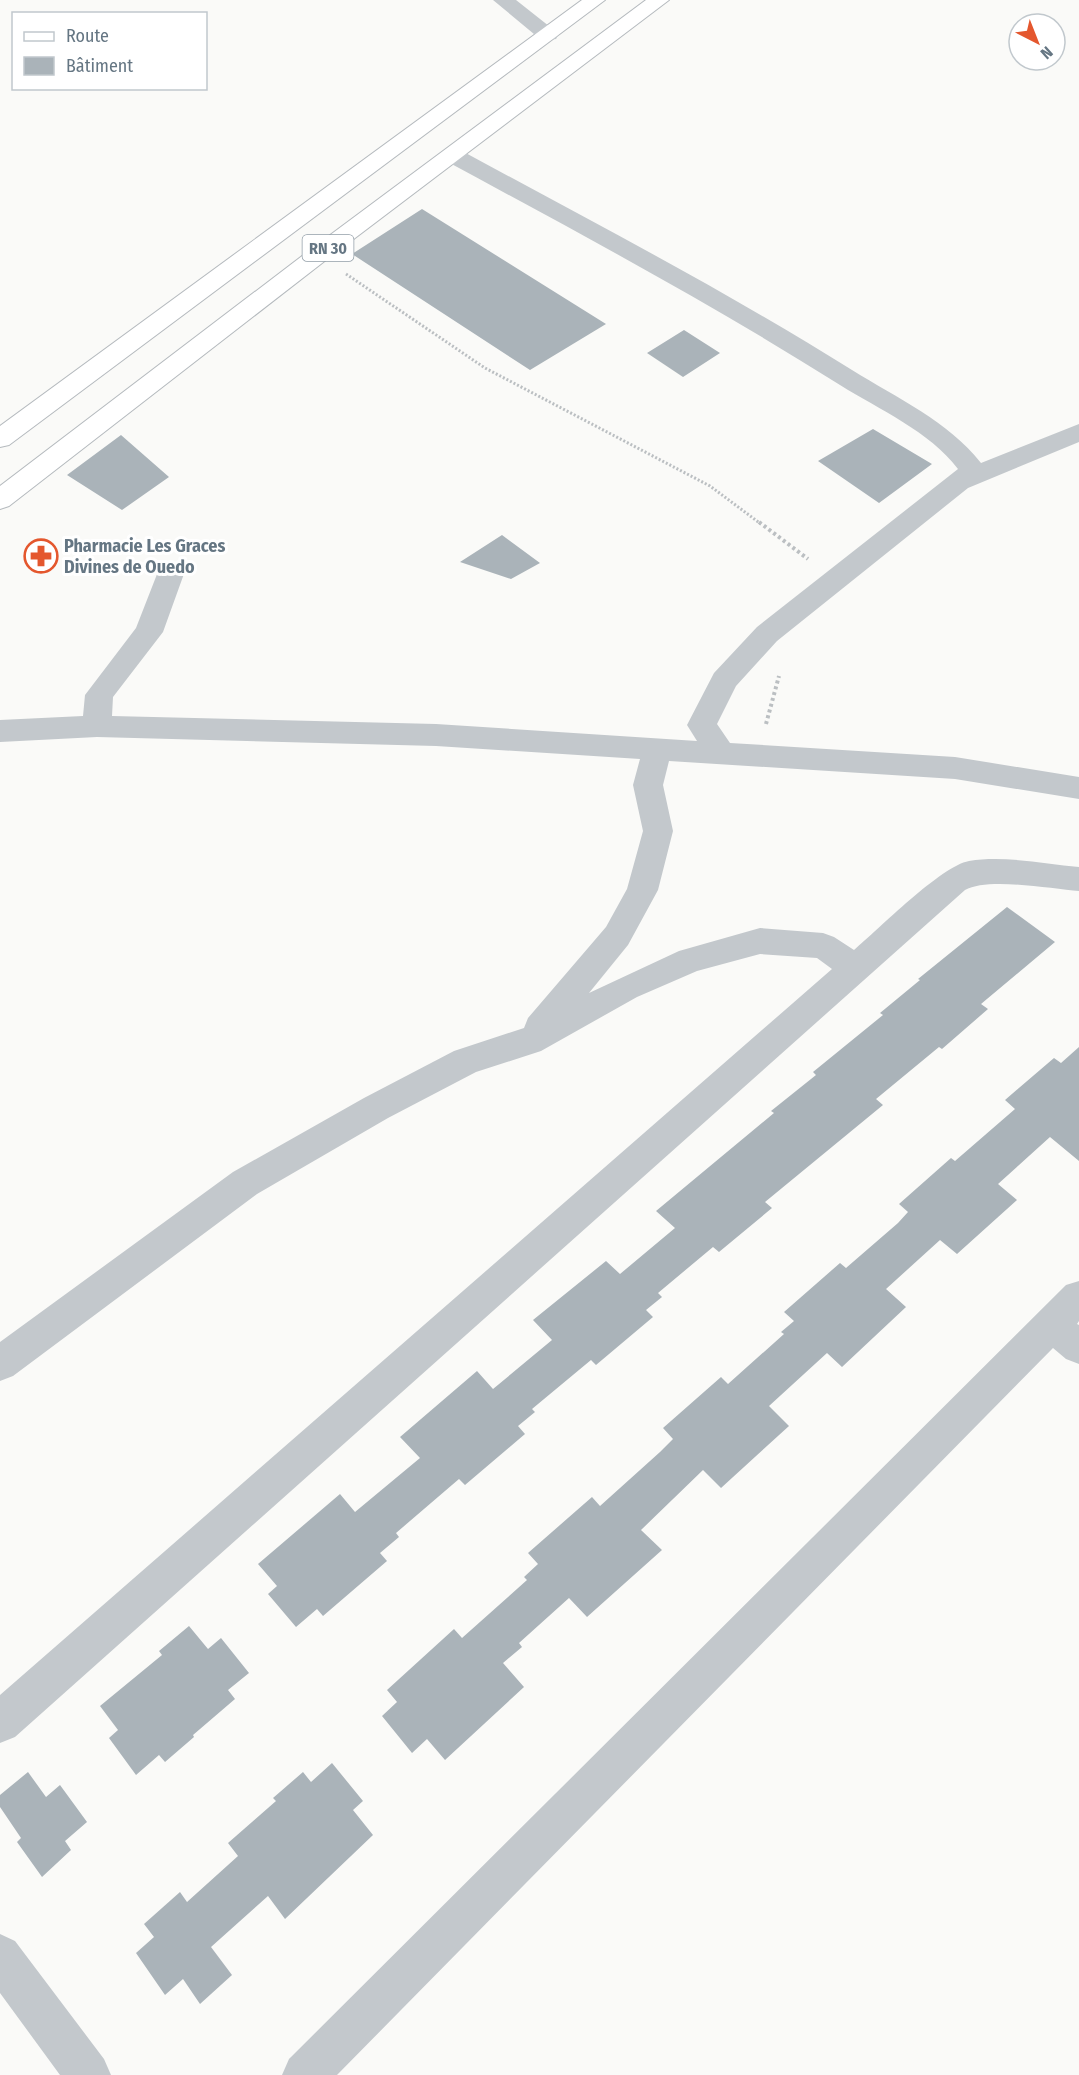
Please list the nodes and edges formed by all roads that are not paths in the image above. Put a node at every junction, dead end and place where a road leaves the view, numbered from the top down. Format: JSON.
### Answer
{"nodes":[{"id":1,"x":503,"y":0,"type":"edge"},
{"id":2,"x":595,"y":0,"type":"edge"},
{"id":3,"x":659,"y":0,"type":"edge"},
{"id":4,"x":548,"y":34,"type":"junction"},
{"id":5,"x":454,"y":156,"type":"junction"},
{"id":6,"x":1079,"y":432,"type":"edge"},
{"id":7,"x":0,"y":438,"type":"edge"},
{"id":8,"x":959,"y":482,"type":"junction"},
{"id":9,"x":0,"y":501,"type":"edge"},
{"id":10,"x":171,"y":571,"type":"dead end"},
{"id":11,"x":97,"y":726,"type":"junction"},
{"id":12,"x":0,"y":730,"type":"edge"},
{"id":13,"x":658,"y":748,"type":"junction"},
{"id":14,"x":721,"y":753,"type":"junction"},
{"id":15,"x":1079,"y":788,"type":"edge"},
{"id":16,"x":1072,"y":883,"type":"edge"},
{"id":17,"x":856,"y":968,"type":"junction"},
{"id":18,"x":529,"y":1041,"type":"junction"},
{"id":19,"x":1070,"y":1324,"type":"edge"},
{"id":20,"x":0,"y":1364,"type":"edge"},
{"id":21,"x":0,"y":1722,"type":"edge"},
{"id":22,"x":0,"y":1956,"type":"edge"},
{"id":23,"x":88,"y":2075,"type":"edge"},
{"id":24,"x":305,"y":2075,"type":"edge"}],
"edges":[{"from":1,"to":4,"type":"street"},
{"from":2,"to":4,"type":"main road","number":"RN 30"},
{"from":3,"to":5,"type":"main road","name":"RN 30","number":"RN 30"},
{"from":4,"to":7,"type":"main road","number":"RN 30"},
{"from":5,"to":8,"type":"street"},
{"from":5,"to":9,"type":"main road","name":"RN 30","number":"RN 30"},
{"from":6,"to":8,"type":"street"},
{"from":8,"to":14,"type":"street"},
{"from":10,"to":11,"type":"street"},
{"from":11,"to":12,"type":"street"},
{"from":11,"to":13,"type":"street"},
{"from":13,"to":14,"type":"street"},
{"from":13,"to":18,"type":"street"},
{"from":14,"to":15,"type":"street"},
{"from":16,"to":17,"type":"street"},
{"from":17,"to":18,"type":"street"},
{"from":17,"to":21,"type":"street"},
{"from":18,"to":20,"type":"street"},
{"from":19,"to":24,"type":"street"},
{"from":22,"to":23,"type":"street"}]}
